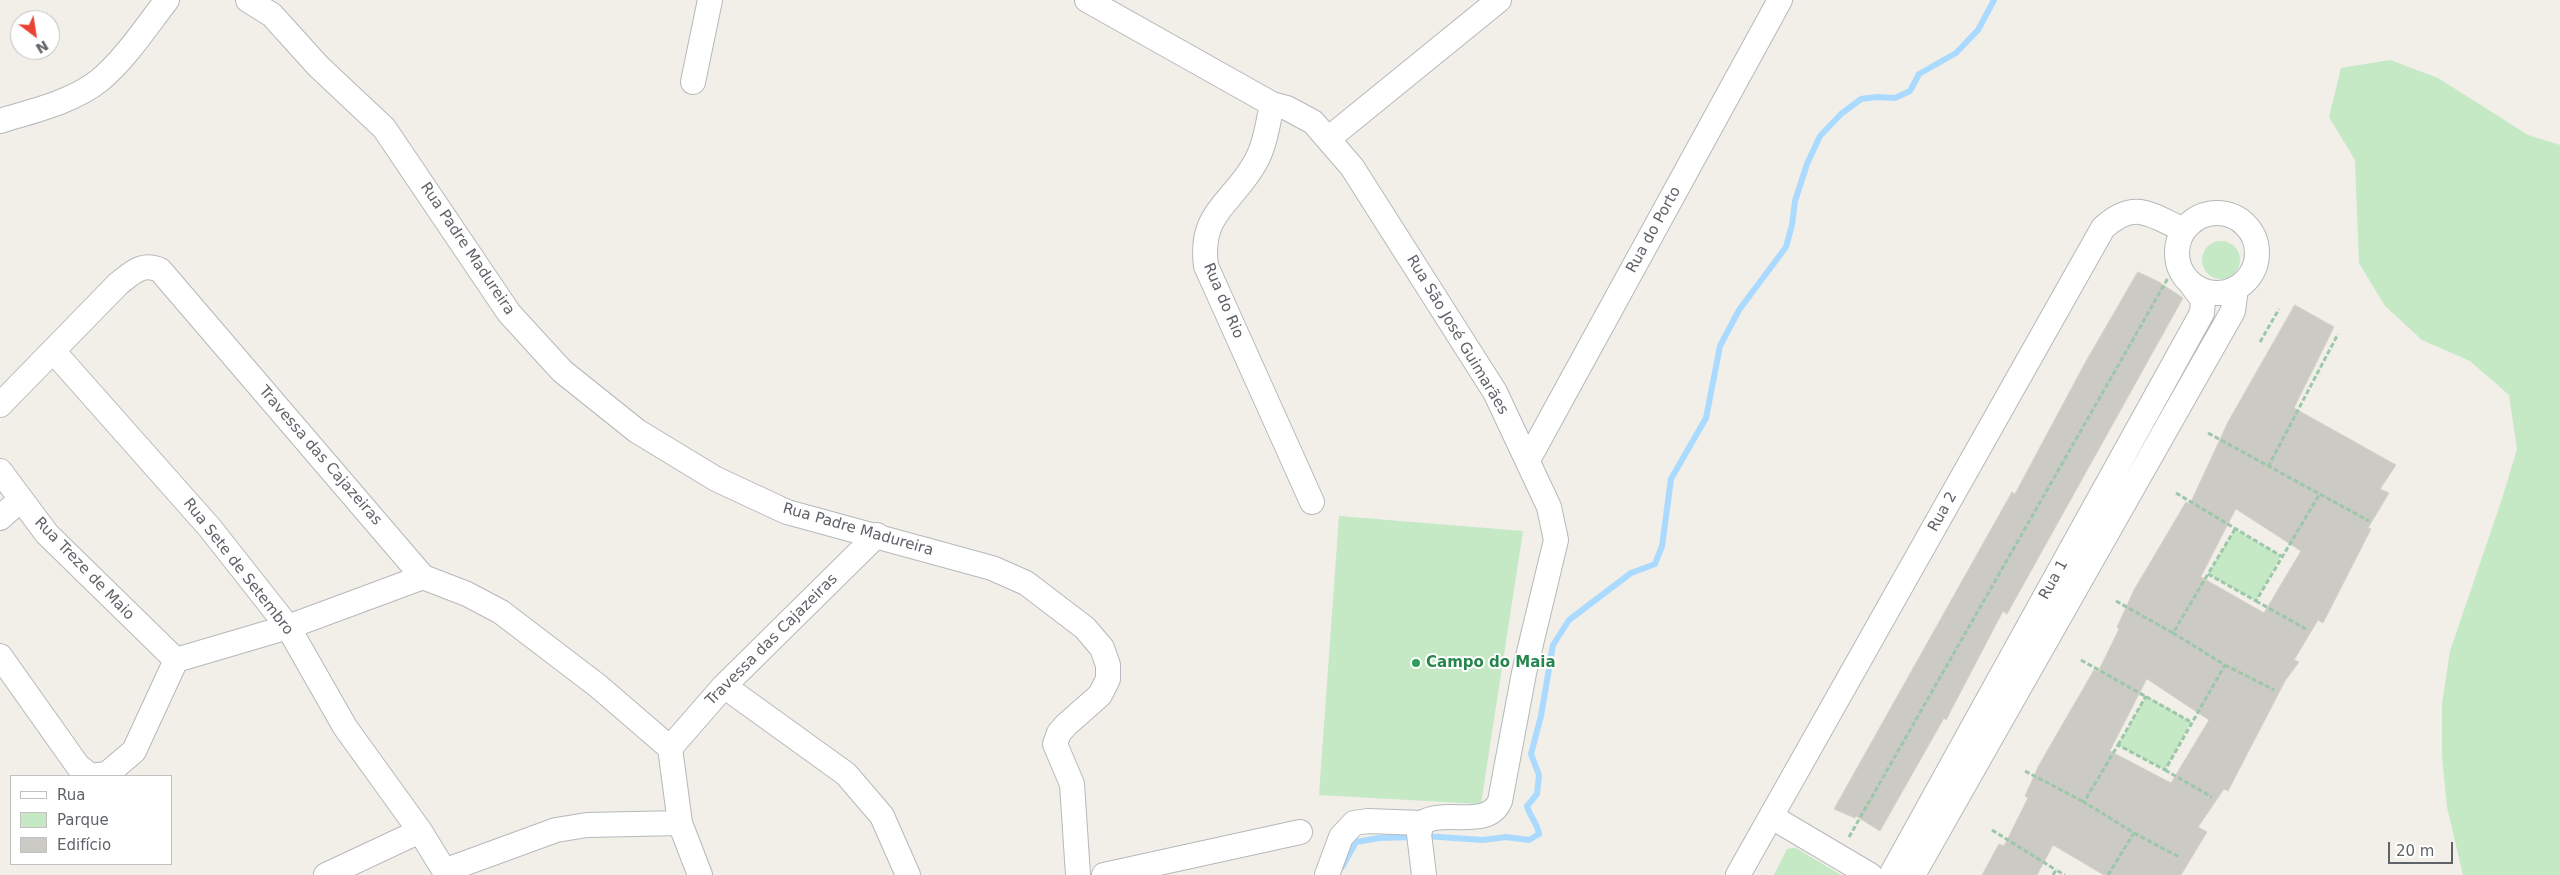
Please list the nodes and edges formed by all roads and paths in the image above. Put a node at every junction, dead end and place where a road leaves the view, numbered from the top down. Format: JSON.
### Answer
{"nodes":[{"id":1,"x":167,"y":0,"type":"edge"},
{"id":2,"x":248,"y":0,"type":"edge"},
{"id":3,"x":710,"y":0,"type":"edge"},
{"id":4,"x":1087,"y":0,"type":"edge"},
{"id":5,"x":1499,"y":0,"type":"edge"},
{"id":6,"x":1780,"y":0,"type":"edge"},
{"id":7,"x":693,"y":82,"type":"dead end"},
{"id":8,"x":1272,"y":104,"type":"junction"},
{"id":9,"x":0,"y":121,"type":"edge"},
{"id":10,"x":1328,"y":139,"type":"junction"},
{"id":11,"x":2184,"y":230,"type":"junction"},
{"id":12,"x":2168,"y":278,"type":"dead end"},
{"id":13,"x":2191,"y":284,"type":"junction"},
{"id":14,"x":2236,"y":288,"type":"junction"},
{"id":15,"x":2279,"y":309,"type":"dead end"},
{"id":16,"x":2338,"y":334,"type":"dead end"},
{"id":17,"x":2260,"y":342,"type":"dead end"},
{"id":18,"x":54,"y":352,"type":"junction"},
{"id":19,"x":0,"y":405,"type":"edge"},
{"id":20,"x":2208,"y":433,"type":"dead end"},
{"id":21,"x":1528,"y":460,"type":"junction"},
{"id":22,"x":2268,"y":467,"type":"junction"},
{"id":23,"x":0,"y":471,"type":"edge"},
{"id":24,"x":2176,"y":493,"type":"dead end"},
{"id":25,"x":2319,"y":495,"type":"junction"},
{"id":26,"x":20,"y":500,"type":"junction"},
{"id":27,"x":1312,"y":502,"type":"dead end"},
{"id":28,"x":0,"y":518,"type":"edge"},
{"id":29,"x":2369,"y":521,"type":"dead end"},
{"id":30,"x":2235,"y":529,"type":"junction"},
{"id":31,"x":877,"y":534,"type":"junction"},
{"id":32,"x":2281,"y":556,"type":"junction"},
{"id":33,"x":2208,"y":574,"type":"junction"},
{"id":34,"x":424,"y":576,"type":"junction"},
{"id":35,"x":2256,"y":600,"type":"junction"},
{"id":36,"x":2116,"y":602,"type":"dead end"},
{"id":37,"x":288,"y":627,"type":"junction"},
{"id":38,"x":2306,"y":629,"type":"dead end"},
{"id":39,"x":2173,"y":633,"type":"junction"},
{"id":40,"x":0,"y":656,"type":"edge"},
{"id":41,"x":176,"y":660,"type":"junction"},
{"id":42,"x":2081,"y":660,"type":"dead end"},
{"id":43,"x":2225,"y":665,"type":"junction"},
{"id":44,"x":724,"y":686,"type":"junction"},
{"id":45,"x":2274,"y":690,"type":"dead end"},
{"id":46,"x":2146,"y":696,"type":"junction"},
{"id":47,"x":2191,"y":722,"type":"junction"},
{"id":48,"x":2118,"y":745,"type":"junction"},
{"id":49,"x":670,"y":748,"type":"junction"},
{"id":50,"x":2165,"y":770,"type":"junction"},
{"id":51,"x":2025,"y":771,"type":"dead end"},
{"id":52,"x":90,"y":775,"type":"edge"},
{"id":53,"x":99,"y":775,"type":"edge"},
{"id":54,"x":2212,"y":798,"type":"dead end"},
{"id":55,"x":2084,"y":802,"type":"junction"},
{"id":56,"x":1772,"y":816,"type":"junction"},
{"id":57,"x":680,"y":822,"type":"junction"},
{"id":58,"x":1992,"y":830,"type":"dead end"},
{"id":59,"x":420,"y":831,"type":"junction"},
{"id":60,"x":1300,"y":832,"type":"dead end"},
{"id":61,"x":2134,"y":833,"type":"junction"},
{"id":62,"x":1420,"y":836,"type":"junction"},
{"id":63,"x":1849,"y":838,"type":"dead end"},
{"id":64,"x":2179,"y":858,"type":"dead end"},
{"id":65,"x":2056,"y":870,"type":"junction"},
{"id":66,"x":446,"y":873,"type":"edge"},
{"id":67,"x":326,"y":875,"type":"edge"},
{"id":68,"x":700,"y":875,"type":"edge"},
{"id":69,"x":908,"y":875,"type":"edge"},
{"id":70,"x":1078,"y":875,"type":"edge"},
{"id":71,"x":1104,"y":875,"type":"edge"},
{"id":72,"x":1327,"y":875,"type":"edge"},
{"id":73,"x":1424,"y":875,"type":"edge"},
{"id":74,"x":1738,"y":875,"type":"edge"},
{"id":75,"x":1870,"y":875,"type":"edge"},
{"id":76,"x":1890,"y":875,"type":"edge"},
{"id":77,"x":1912,"y":875,"type":"edge"},
{"id":78,"x":2053,"y":875,"type":"edge"},
{"id":79,"x":2065,"y":875,"type":"edge"},
{"id":80,"x":2108,"y":875,"type":"edge"}],
"edges":[{"from":1,"to":9,"type":"street"},
{"from":2,"to":31,"type":"street","name":"Rua Padre Madureira"},
{"from":3,"to":7,"type":"street"},
{"from":4,"to":8,"type":"street","name":"Rua São José Guimarães"},
{"from":5,"to":10,"type":"street"},
{"from":6,"to":21,"type":"street","name":"Rua do Porto"},
{"from":8,"to":10,"type":"street","name":"Rua São José Guimarães"},
{"from":8,"to":27,"type":"street","name":"Rua do Rio"},
{"from":10,"to":21,"type":"street","name":"Rua São José Guimarães"},
{"from":11,"to":13,"type":"street","name":"Rua 1"},
{"from":11,"to":14,"type":"street"},
{"from":11,"to":56,"type":"street","name":"Rua 2"},
{"from":12,"to":63,"type":"path"},
{"from":13,"to":14,"type":"street"},
{"from":13,"to":76,"type":"street","name":"Rua 1"},
{"from":14,"to":77,"type":"street","name":"Rua 1"},
{"from":15,"to":17,"type":"path"},
{"from":16,"to":22,"type":"path"},
{"from":18,"to":19,"type":"street","name":"Travessa das Cajazeiras"},
{"from":18,"to":34,"type":"street","name":"Travessa das Cajazeiras"},
{"from":18,"to":37,"type":"street","name":"Rua Sete de Setembro"},
{"from":20,"to":22,"type":"path"},
{"from":21,"to":62,"type":"street","name":"Rua São José Guimarães"},
{"from":22,"to":25,"type":"path"},
{"from":23,"to":26,"type":"street","name":"Rua Treze de Maio"},
{"from":24,"to":30,"type":"path"},
{"from":25,"to":29,"type":"path"},
{"from":25,"to":32,"type":"path"},
{"from":26,"to":28,"type":"street"},
{"from":26,"to":41,"type":"street","name":"Rua Treze de Maio"},
{"from":30,"to":32,"type":"path"},
{"from":30,"to":33,"type":"path"},
{"from":31,"to":44,"type":"street","name":"Travessa das Cajazeiras"},
{"from":31,"to":70,"type":"street","name":"Rua Padre Madureira"},
{"from":32,"to":35,"type":"path"},
{"from":33,"to":35,"type":"path"},
{"from":33,"to":39,"type":"path"},
{"from":34,"to":37,"type":"street"},
{"from":34,"to":49,"type":"street","name":"Travessa das Cajazeiras"},
{"from":35,"to":38,"type":"path"},
{"from":36,"to":39,"type":"path"},
{"from":37,"to":41,"type":"street"},
{"from":37,"to":59,"type":"street","name":"Rua Sete de Setembro"},
{"from":39,"to":43,"type":"path"},
{"from":40,"to":52,"type":"street"},
{"from":41,"to":53,"type":"street"},
{"from":42,"to":46,"type":"path"},
{"from":43,"to":45,"type":"path"},
{"from":43,"to":47,"type":"path"},
{"from":44,"to":49,"type":"street","name":"Travessa das Cajazeiras"},
{"from":44,"to":69,"type":"street"},
{"from":46,"to":47,"type":"path"},
{"from":46,"to":48,"type":"path"},
{"from":47,"to":50,"type":"path"},
{"from":48,"to":50,"type":"path"},
{"from":48,"to":55,"type":"path"},
{"from":49,"to":57,"type":"street"},
{"from":50,"to":54,"type":"path"},
{"from":51,"to":55,"type":"path"},
{"from":55,"to":61,"type":"path"},
{"from":56,"to":74,"type":"street","name":"Rua 2"},
{"from":56,"to":75,"type":"street"},
{"from":57,"to":66,"type":"street"},
{"from":57,"to":68,"type":"street"},
{"from":58,"to":65,"type":"path"},
{"from":59,"to":66,"type":"street","name":"Rua Sete de Setembro"},
{"from":59,"to":67,"type":"street"},
{"from":60,"to":71,"type":"street"},
{"from":61,"to":64,"type":"path"},
{"from":61,"to":80,"type":"path"},
{"from":62,"to":72,"type":"street"},
{"from":62,"to":73,"type":"street"},
{"from":65,"to":78,"type":"path"},
{"from":65,"to":79,"type":"path"}]}
